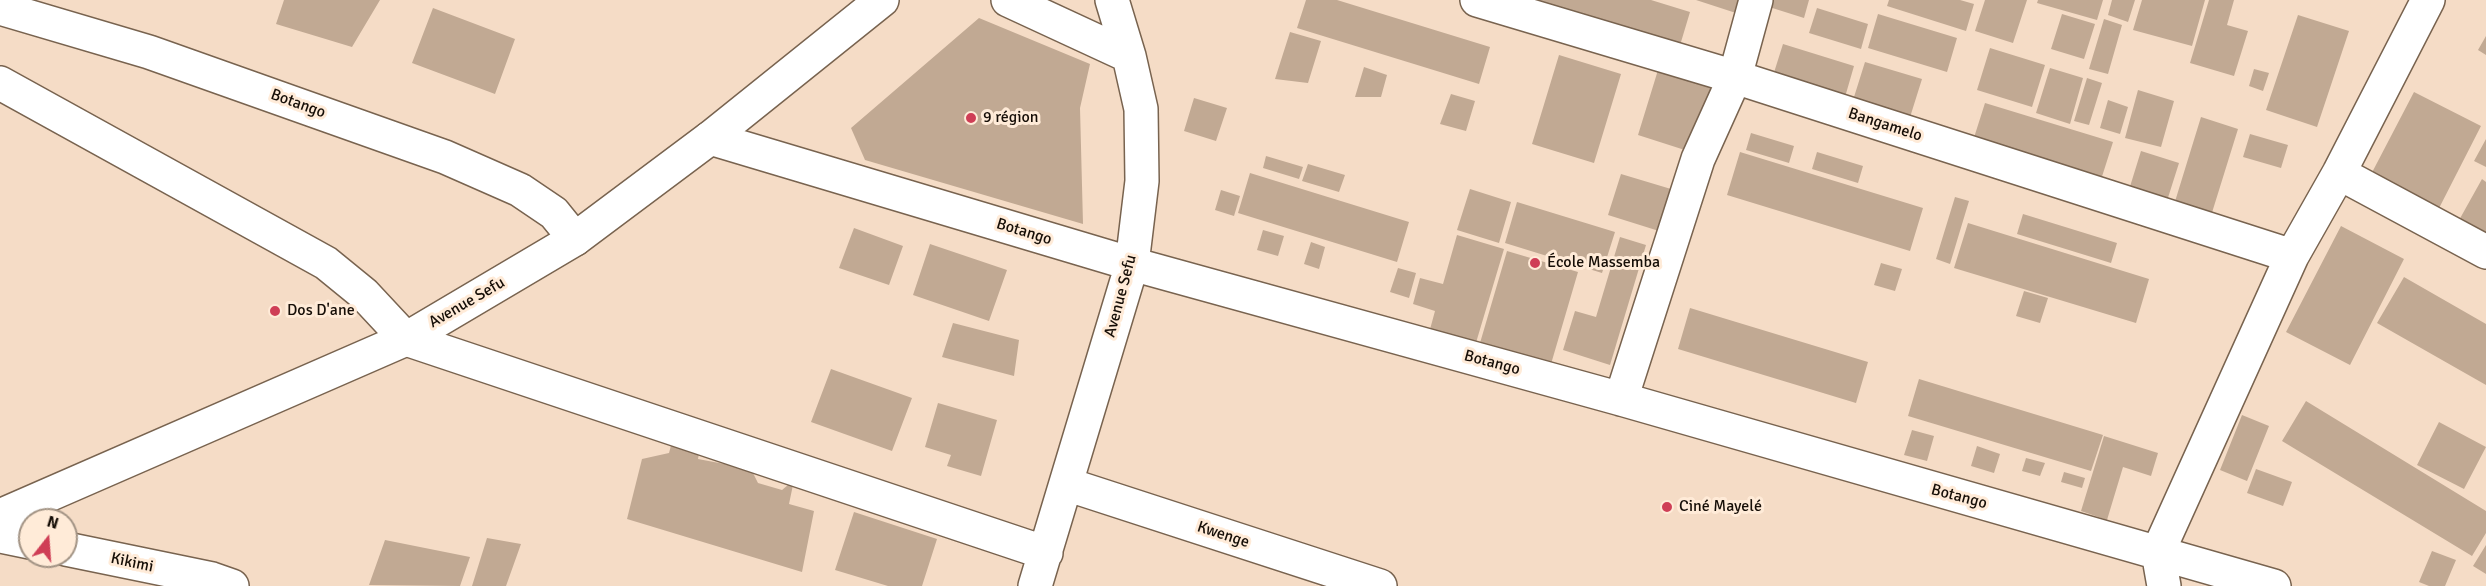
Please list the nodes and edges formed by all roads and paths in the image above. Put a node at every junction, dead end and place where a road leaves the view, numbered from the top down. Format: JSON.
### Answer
{"nodes":[{"id":1,"x":882,"y":0,"type":"edge"},
{"id":2,"x":1008,"y":0,"type":"edge"},
{"id":3,"x":1112,"y":0,"type":"edge"},
{"id":4,"x":1477,"y":0,"type":"edge"},
{"id":5,"x":1756,"y":0,"type":"edge"},
{"id":6,"x":2428,"y":0,"type":"edge"},
{"id":7,"x":0,"y":8,"type":"edge"},
{"id":8,"x":1130,"y":56,"type":"junction"},
{"id":9,"x":1735,"y":77,"type":"junction"},
{"id":10,"x":0,"y":83,"type":"edge"},
{"id":11,"x":710,"y":138,"type":"junction"},
{"id":12,"x":2339,"y":173,"type":"junction"},
{"id":13,"x":575,"y":239,"type":"junction"},
{"id":14,"x":2486,"y":252,"type":"edge"},
{"id":15,"x":2292,"y":256,"type":"junction"},
{"id":16,"x":1132,"y":264,"type":"junction"},
{"id":17,"x":406,"y":339,"type":"junction"},
{"id":18,"x":1622,"y":399,"type":"junction"},
{"id":19,"x":1066,"y":484,"type":"junction"},
{"id":20,"x":0,"y":516,"type":"edge"},
{"id":21,"x":0,"y":536,"type":"edge"},
{"id":22,"x":18,"y":540,"type":"edge"},
{"id":23,"x":78,"y":551,"type":"edge"},
{"id":24,"x":2158,"y":552,"type":"junction"},
{"id":25,"x":1046,"y":553,"type":"junction"},
{"id":26,"x":232,"y":586,"type":"edge"},
{"id":27,"x":1035,"y":586,"type":"edge"},
{"id":28,"x":1380,"y":586,"type":"edge"},
{"id":29,"x":2164,"y":586,"type":"edge"},
{"id":30,"x":2274,"y":586,"type":"edge"}],
"edges":[{"from":1,"to":11,"type":"street","name":"Avenue Sefu"},
{"from":2,"to":8,"type":"street"},
{"from":3,"to":8,"type":"street","name":"Avenue Sefu"},
{"from":4,"to":9,"type":"street","name":"Bangamelo"},
{"from":5,"to":9,"type":"street"},
{"from":6,"to":12,"type":"street"},
{"from":7,"to":13,"type":"street","name":"Botango"},
{"from":8,"to":16,"type":"street","name":"Avenue Sefu"},
{"from":9,"to":15,"type":"street","name":"Bangamelo"},
{"from":9,"to":18,"type":"street"},
{"from":10,"to":17,"type":"street"},
{"from":11,"to":13,"type":"street","name":"Avenue Sefu"},
{"from":11,"to":16,"type":"street","name":"Botango"},
{"from":12,"to":14,"type":"street"},
{"from":12,"to":15,"type":"street"},
{"from":13,"to":17,"type":"street","name":"Avenue Sefu"},
{"from":15,"to":24,"type":"street"},
{"from":16,"to":18,"type":"street","name":"Botango"},
{"from":16,"to":19,"type":"street","name":"Avenue Sefu"},
{"from":17,"to":20,"type":"street","name":"Avenue Sefu"},
{"from":17,"to":25,"type":"street"},
{"from":18,"to":24,"type":"street","name":"Botango"},
{"from":19,"to":25,"type":"street","name":"Avenue Sefu"},
{"from":19,"to":28,"type":"street","name":"Kwenge"},
{"from":21,"to":22,"type":"street"},
{"from":23,"to":26,"type":"street","name":"Kikimi"},
{"from":24,"to":29,"type":"street"},
{"from":24,"to":30,"type":"street","name":"Botango"},
{"from":25,"to":27,"type":"street","name":"Avenue Sefu"}]}
